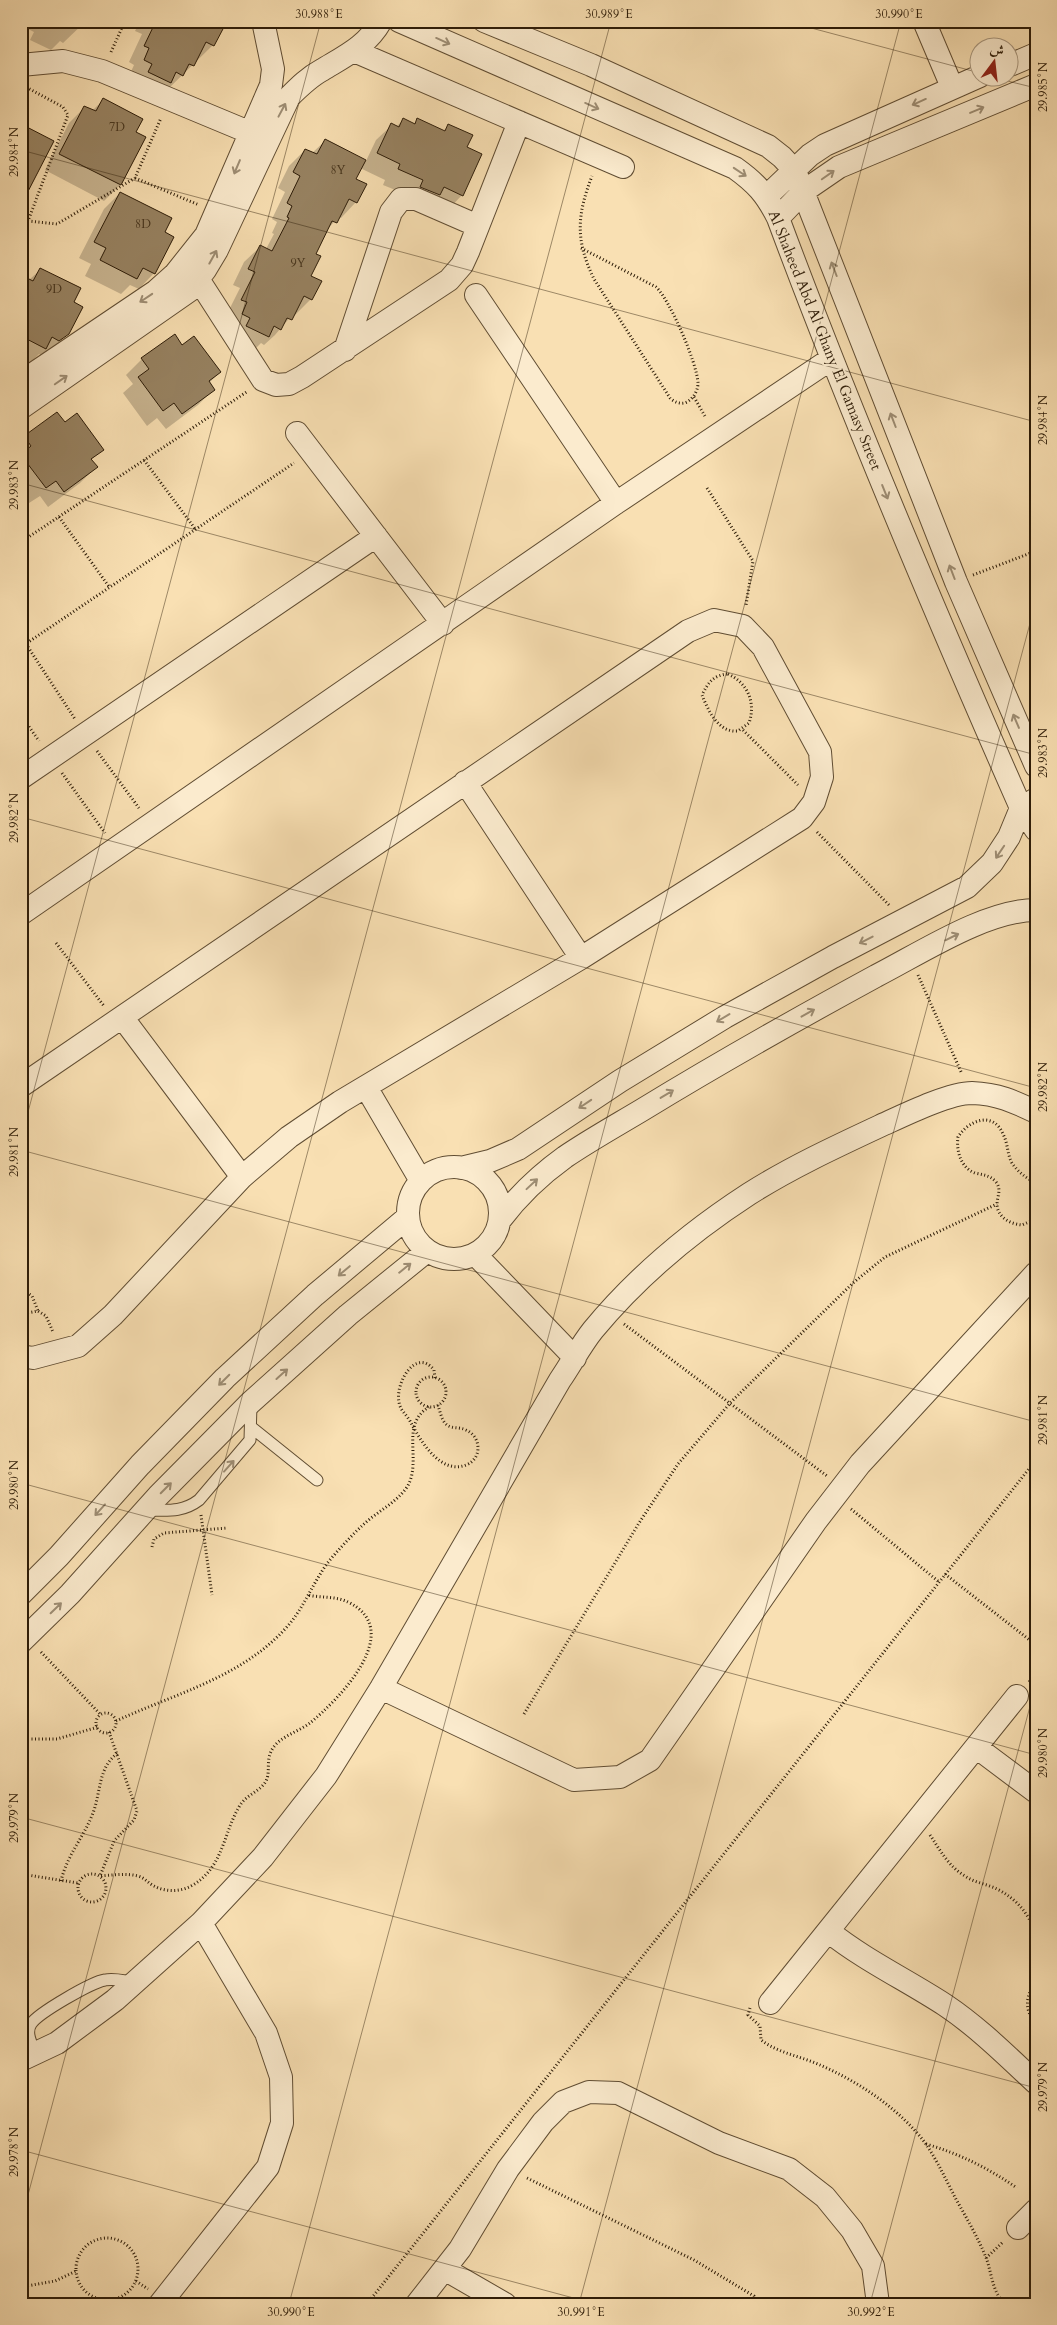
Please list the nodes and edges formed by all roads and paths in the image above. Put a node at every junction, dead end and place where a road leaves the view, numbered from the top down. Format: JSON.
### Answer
{"nodes":[{"id":1,"x":125,"y":21,"type":"edge"},
{"id":2,"x":263,"y":21,"type":"edge"},
{"id":3,"x":381,"y":21,"type":"edge"},
{"id":4,"x":398,"y":21,"type":"edge"},
{"id":5,"x":484,"y":21,"type":"edge"},
{"id":6,"x":924,"y":21,"type":"edge"},
{"id":7,"x":354,"y":51,"type":"junction"},
{"id":8,"x":1036,"y":54,"type":"edge"},
{"id":9,"x":1020,"y":61,"type":"edge"},
{"id":10,"x":21,"y":65,"type":"edge"},
{"id":11,"x":273,"y":69,"type":"junction"},
{"id":12,"x":102,"y":71,"type":"junction"},
{"id":13,"x":970,"y":80,"type":"edge"},
{"id":14,"x":304,"y":82,"type":"junction"},
{"id":15,"x":21,"y":85,"type":"edge"},
{"id":16,"x":1036,"y":85,"type":"edge"},
{"id":17,"x":952,"y":87,"type":"junction"},
{"id":18,"x":169,"y":99,"type":"junction"},
{"id":19,"x":519,"y":122,"type":"junction"},
{"id":20,"x":251,"y":134,"type":"junction"},
{"id":21,"x":623,"y":167,"type":"dead end"},
{"id":22,"x":592,"y":174,"type":"dead end"},
{"id":23,"x":135,"y":178,"type":"junction"},
{"id":24,"x":800,"y":181,"type":"junction"},
{"id":25,"x":767,"y":196,"type":"junction"},
{"id":26,"x":217,"y":212,"type":"junction"},
{"id":27,"x":778,"y":218,"type":"junction"},
{"id":28,"x":28,"y":221,"type":"junction"},
{"id":29,"x":21,"y":225,"type":"edge"},
{"id":30,"x":478,"y":226,"type":"junction"},
{"id":31,"x":581,"y":248,"type":"junction"},
{"id":32,"x":198,"y":279,"type":"junction"},
{"id":33,"x":476,"y":295,"type":"dead end"},
{"id":34,"x":345,"y":350,"type":"junction"},
{"id":35,"x":831,"y":359,"type":"junction"},
{"id":36,"x":264,"y":380,"type":"junction"},
{"id":37,"x":21,"y":382,"type":"edge"},
{"id":38,"x":21,"y":408,"type":"edge"},
{"id":39,"x":297,"y":433,"type":"dead end"},
{"id":40,"x":311,"y":452,"type":"junction"},
{"id":41,"x":144,"y":460,"type":"junction"},
{"id":42,"x":706,"y":488,"type":"dead end"},
{"id":43,"x":616,"y":503,"type":"junction"},
{"id":44,"x":59,"y":517,"type":"junction"},
{"id":45,"x":196,"y":530,"type":"junction"},
{"id":46,"x":376,"y":536,"type":"junction"},
{"id":47,"x":21,"y":542,"type":"edge"},
{"id":48,"x":1036,"y":551,"type":"edge"},
{"id":49,"x":956,"y":582,"type":"junction"},
{"id":50,"x":110,"y":588,"type":"junction"},
{"id":51,"x":443,"y":624,"type":"junction"},
{"id":52,"x":743,"y":626,"type":"junction"},
{"id":53,"x":21,"y":647,"type":"edge"},
{"id":54,"x":21,"y":715,"type":"edge"},
{"id":55,"x":743,"y":730,"type":"junction"},
{"id":56,"x":51,"y":758,"type":"junction"},
{"id":57,"x":1036,"y":766,"type":"edge"},
{"id":58,"x":21,"y":778,"type":"edge"},
{"id":59,"x":465,"y":782,"type":"junction"},
{"id":60,"x":1028,"y":804,"type":"edge"},
{"id":61,"x":808,"y":810,"type":"junction"},
{"id":62,"x":1036,"y":830,"type":"edge"},
{"id":63,"x":116,"y":849,"type":"junction"},
{"id":64,"x":1036,"y":910,"type":"edge"},
{"id":65,"x":21,"y":914,"type":"edge"},
{"id":66,"x":905,"y":920,"type":"junction"},
{"id":67,"x":56,"y":942,"type":"dead end"},
{"id":68,"x":581,"y":958,"type":"junction"},
{"id":69,"x":911,"y":958,"type":"junction"},
{"id":70,"x":118,"y":1019,"type":"junction"},
{"id":71,"x":21,"y":1086,"type":"edge"},
{"id":72,"x":366,"y":1087,"type":"junction"},
{"id":73,"x":970,"y":1093,"type":"junction"},
{"id":74,"x":1036,"y":1112,"type":"edge"},
{"id":75,"x":461,"y":1168,"type":"junction"},
{"id":76,"x":242,"y":1177,"type":"junction"},
{"id":77,"x":421,"y":1181,"type":"junction"},
{"id":78,"x":1036,"y":1183,"type":"edge"},
{"id":79,"x":997,"y":1204,"type":"junction"},
{"id":80,"x":408,"y":1217,"type":"junction"},
{"id":81,"x":1036,"y":1219,"type":"edge"},
{"id":82,"x":500,"y":1220,"type":"junction"},
{"id":83,"x":427,"y":1251,"type":"junction"},
{"id":84,"x":475,"y":1254,"type":"junction"},
{"id":85,"x":1036,"y":1273,"type":"edge"},
{"id":86,"x":21,"y":1288,"type":"edge"},
{"id":87,"x":38,"y":1311,"type":"junction"},
{"id":88,"x":609,"y":1313,"type":"junction"},
{"id":89,"x":21,"y":1314,"type":"edge"},
{"id":90,"x":54,"y":1352,"type":"junction"},
{"id":91,"x":21,"y":1356,"type":"edge"},
{"id":92,"x":575,"y":1358,"type":"junction"},
{"id":93,"x":435,"y":1378,"type":"junction"},
{"id":94,"x":731,"y":1402,"type":"junction"},
{"id":95,"x":250,"y":1403,"type":"junction"},
{"id":96,"x":438,"y":1405,"type":"junction"},
{"id":97,"x":429,"y":1407,"type":"junction"},
{"id":98,"x":251,"y":1427,"type":"junction"},
{"id":99,"x":414,"y":1429,"type":"junction"},
{"id":100,"x":1036,"y":1460,"type":"edge"},
{"id":101,"x":317,"y":1480,"type":"dead end"},
{"id":102,"x":839,"y":1491,"type":"junction"},
{"id":103,"x":198,"y":1500,"type":"junction"},
{"id":104,"x":146,"y":1510,"type":"junction"},
{"id":105,"x":227,"y":1528,"type":"dead end"},
{"id":106,"x":203,"y":1530,"type":"junction"},
{"id":107,"x":152,"y":1547,"type":"dead end"},
{"id":108,"x":945,"y":1574,"type":"junction"},
{"id":109,"x":939,"y":1582,"type":"junction"},
{"id":110,"x":21,"y":1594,"type":"edge"},
{"id":111,"x":212,"y":1595,"type":"dead end"},
{"id":112,"x":307,"y":1595,"type":"junction"},
{"id":113,"x":24,"y":1639,"type":"edge"},
{"id":114,"x":1036,"y":1645,"type":"edge"},
{"id":115,"x":381,"y":1688,"type":"junction"},
{"id":116,"x":1017,"y":1696,"type":"dead end"},
{"id":117,"x":524,"y":1714,"type":"dead end"},
{"id":118,"x":100,"y":1715,"type":"junction"},
{"id":119,"x":116,"y":1721,"type":"junction"},
{"id":120,"x":98,"y":1727,"type":"junction"},
{"id":121,"x":109,"y":1732,"type":"junction"},
{"id":122,"x":21,"y":1739,"type":"edge"},
{"id":123,"x":976,"y":1747,"type":"junction"},
{"id":124,"x":118,"y":1753,"type":"junction"},
{"id":125,"x":1036,"y":1792,"type":"edge"},
{"id":126,"x":918,"y":1818,"type":"junction"},
{"id":127,"x":21,"y":1874,"type":"edge"},
{"id":128,"x":100,"y":1876,"type":"junction"},
{"id":129,"x":61,"y":1880,"type":"junction"},
{"id":130,"x":78,"y":1884,"type":"junction"},
{"id":131,"x":201,"y":1923,"type":"junction"},
{"id":132,"x":828,"y":1931,"type":"junction"},
{"id":133,"x":1036,"y":1934,"type":"edge"},
{"id":134,"x":1036,"y":1976,"type":"edge"},
{"id":135,"x":134,"y":1982,"type":"junction"},
{"id":136,"x":770,"y":2003,"type":"joint"},
{"id":137,"x":1036,"y":2024,"type":"edge"},
{"id":138,"x":28,"y":2057,"type":"edge"},
{"id":139,"x":1036,"y":2083,"type":"edge"},
{"id":140,"x":925,"y":2144,"type":"junction"},
{"id":141,"x":508,"y":2169,"type":"junction"},
{"id":142,"x":1017,"y":2188,"type":"dead end"},
{"id":143,"x":1036,"y":2210,"type":"edge"},
{"id":144,"x":1018,"y":2228,"type":"dead end"},
{"id":145,"x":446,"y":2270,"type":"junction"},
{"id":146,"x":76,"y":2271,"type":"junction"},
{"id":147,"x":21,"y":2287,"type":"edge"},
{"id":148,"x":160,"y":2304,"type":"edge"},
{"id":149,"x":367,"y":2304,"type":"edge"},
{"id":150,"x":416,"y":2304,"type":"edge"},
{"id":151,"x":505,"y":2304,"type":"edge"},
{"id":152,"x":757,"y":2304,"type":"edge"},
{"id":153,"x":878,"y":2304,"type":"edge"},
{"id":154,"x":1005,"y":2304,"type":"edge"}],
"edges":[{"from":1,"to":12,"type":"path"},
{"from":2,"to":11,"type":"street"},
{"from":3,"to":7,"type":"street"},
{"from":4,"to":25,"type":"street","name":"Al Shaheed Abd Al Ghany El Gamasy Street","one_way":true},
{"from":5,"to":24,"type":"street"},
{"from":6,"to":17,"type":"street"},
{"from":7,"to":14,"type":"street"},
{"from":7,"to":19,"type":"street"},
{"from":8,"to":9,"type":"street"},
{"from":10,"to":12,"type":"street"},
{"from":11,"to":14,"type":"street"},
{"from":11,"to":20,"type":"street"},
{"from":12,"to":18,"type":"street"},
{"from":13,"to":17,"type":"street"},
{"from":32,"to":14,"type":"street","one_way":true},
{"from":15,"to":28,"type":"path"},
{"from":24,"to":16,"type":"street","one_way":true},
{"from":17,"to":24,"type":"street","one_way":true},
{"from":18,"to":20,"type":"street"},
{"from":18,"to":23,"type":"path"},
{"from":19,"to":21,"type":"street"},
{"from":19,"to":30,"type":"street"},
{"from":20,"to":26,"type":"street","one_way":true},
{"from":22,"to":31,"type":"path"},
{"from":23,"to":26,"type":"path"},
{"from":23,"to":28,"type":"path"},
{"from":24,"to":25,"type":"street"},
{"from":24,"to":27,"type":"street"},
{"from":49,"to":24,"type":"street","one_way":true},
{"from":25,"to":27,"type":"street","name":"Al Shaheed Abd Al Ghany El Gamasy Street"},
{"from":26,"to":37,"type":"street","one_way":true},
{"from":27,"to":35,"type":"street","name":"Al Shaheed Abd Al Ghany El Gamasy Street"},
{"from":28,"to":29,"type":"path"},
{"from":30,"to":34,"type":"street"},
{"from":30,"to":34,"type":"street"},
{"from":31,"to":31,"type":"path"},
{"from":32,"to":36,"type":"street"},
{"from":38,"to":32,"type":"street","one_way":true},
{"from":33,"to":43,"type":"street"},
{"from":34,"to":36,"type":"street"},
{"from":35,"to":43,"type":"street"},
{"from":35,"to":60,"type":"street","name":"Al Shaheed Abd Al Ghany El Gamasy Street","one_way":true},
{"from":36,"to":41,"type":"path"},
{"from":39,"to":40,"type":"street"},
{"from":40,"to":45,"type":"path"},
{"from":40,"to":46,"type":"street"},
{"from":41,"to":44,"type":"path"},
{"from":41,"to":45,"type":"path"},
{"from":42,"to":52,"type":"path"},
{"from":43,"to":51,"type":"street"},
{"from":44,"to":47,"type":"path"},
{"from":44,"to":50,"type":"path"},
{"from":45,"to":50,"type":"path"},
{"from":46,"to":51,"type":"street"},
{"from":46,"to":56,"type":"street"},
{"from":48,"to":49,"type":"path"},
{"from":57,"to":49,"type":"street","one_way":true},
{"from":50,"to":53,"type":"path"},
{"from":51,"to":63,"type":"street"},
{"from":52,"to":59,"type":"street"},
{"from":52,"to":61,"type":"street"},
{"from":54,"to":56,"type":"path"},
{"from":55,"to":55,"type":"path"},
{"from":55,"to":61,"type":"path"},
{"from":56,"to":58,"type":"street"},
{"from":56,"to":63,"type":"path"},
{"from":59,"to":68,"type":"street"},
{"from":59,"to":70,"type":"street"},
{"from":60,"to":62,"type":"street","name":"Al Shaheed Abd Al Ghany El Gamasy Street"},
{"from":60,"to":66,"type":"street","one_way":true},
{"from":61,"to":66,"type":"path"},
{"from":61,"to":68,"type":"street"},
{"from":63,"to":65,"type":"street"},
{"from":69,"to":64,"type":"street","one_way":true},
{"from":66,"to":75,"type":"street","one_way":true},
{"from":67,"to":70,"type":"path"},
{"from":68,"to":72,"type":"street"},
{"from":69,"to":73,"type":"path"},
{"from":82,"to":69,"type":"street","one_way":true},
{"from":70,"to":71,"type":"street"},
{"from":70,"to":76,"type":"street"},
{"from":72,"to":76,"type":"street"},
{"from":72,"to":77,"type":"street"},
{"from":73,"to":74,"type":"street"},
{"from":73,"to":88,"type":"street"},
{"from":75,"to":77,"type":"street"},
{"from":75,"to":82,"type":"street"},
{"from":76,"to":90,"type":"street"},
{"from":77,"to":80,"type":"street"},
{"from":78,"to":79,"type":"path"},
{"from":79,"to":81,"type":"path"},
{"from":79,"to":94,"type":"path"},
{"from":80,"to":83,"type":"street"},
{"from":80,"to":110,"type":"street","one_way":true},
{"from":82,"to":84,"type":"street"},
{"from":83,"to":84,"type":"street"},
{"from":95,"to":83,"type":"street","one_way":true},
{"from":84,"to":92,"type":"street"},
{"from":85,"to":102,"type":"street"},
{"from":86,"to":87,"type":"path"},
{"from":87,"to":89,"type":"path"},
{"from":87,"to":90,"type":"path"},
{"from":88,"to":92,"type":"street"},
{"from":88,"to":94,"type":"path"},
{"from":90,"to":91,"type":"street"},
{"from":92,"to":115,"type":"street"},
{"from":93,"to":96,"type":"path"},
{"from":93,"to":97,"type":"path"},
{"from":93,"to":99,"type":"path"},
{"from":94,"to":102,"type":"path"},
{"from":94,"to":117,"type":"path"},
{"from":95,"to":98,"type":"lane"},
{"from":104,"to":95,"type":"street","one_way":true},
{"from":96,"to":97,"type":"path"},
{"from":96,"to":99,"type":"path"},
{"from":97,"to":99,"type":"path"},
{"from":98,"to":101,"type":"lane"},
{"from":103,"to":98,"type":"lane","one_way":true},
{"from":99,"to":112,"type":"path"},
{"from":100,"to":108,"type":"path"},
{"from":102,"to":109,"type":"path"},
{"from":102,"to":115,"type":"street"},
{"from":103,"to":104,"type":"lane"},
{"from":103,"to":106,"type":"path"},
{"from":113,"to":104,"type":"street","one_way":true},
{"from":105,"to":106,"type":"path"},
{"from":106,"to":107,"type":"path"},
{"from":106,"to":111,"type":"path"},
{"from":108,"to":109,"type":"path"},
{"from":108,"to":114,"type":"path"},
{"from":109,"to":149,"type":"path"},
{"from":112,"to":119,"type":"path"},
{"from":112,"to":128,"type":"path"},
{"from":113,"to":118,"type":"path"},
{"from":115,"to":131,"type":"street"},
{"from":116,"to":123,"type":"street"},
{"from":118,"to":119,"type":"path"},
{"from":118,"to":120,"type":"path"},
{"from":119,"to":121,"type":"path"},
{"from":120,"to":121,"type":"path"},
{"from":120,"to":122,"type":"path"},
{"from":121,"to":124,"type":"path"},
{"from":123,"to":125,"type":"street"},
{"from":123,"to":126,"type":"street"},
{"from":124,"to":128,"type":"path"},
{"from":124,"to":129,"type":"path"},
{"from":126,"to":132,"type":"street"},
{"from":126,"to":133,"type":"path"},
{"from":127,"to":129,"type":"path"},
{"from":128,"to":130,"type":"path"},
{"from":128,"to":130,"type":"path"},
{"from":129,"to":130,"type":"path"},
{"from":131,"to":135,"type":"street"},
{"from":131,"to":148,"type":"street"},
{"from":132,"to":136,"type":"street"},
{"from":132,"to":139,"type":"street"},
{"from":134,"to":137,"type":"path"},
{"from":135,"to":138,"type":"street"},
{"from":135,"to":138,"type":"lane"},
{"from":136,"to":140,"type":"path"},
{"from":140,"to":142,"type":"path"},
{"from":140,"to":154,"type":"path"},
{"from":141,"to":145,"type":"street"},
{"from":141,"to":152,"type":"path"},
{"from":141,"to":153,"type":"street"},
{"from":143,"to":144,"type":"street"},
{"from":145,"to":150,"type":"street"},
{"from":145,"to":151,"type":"street"},
{"from":146,"to":146,"type":"path"},
{"from":146,"to":147,"type":"path"}]}
